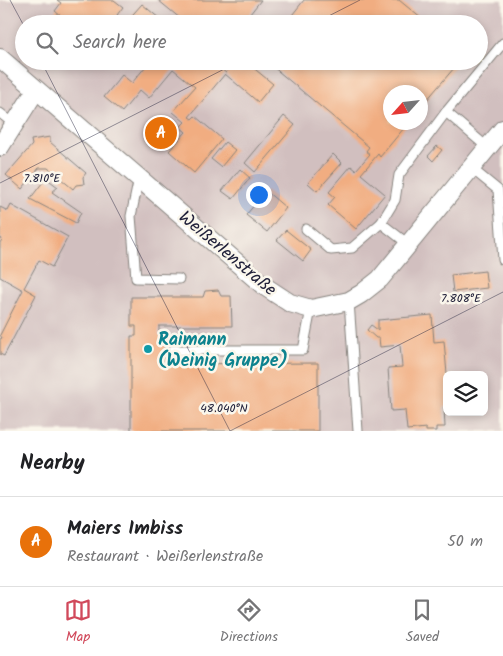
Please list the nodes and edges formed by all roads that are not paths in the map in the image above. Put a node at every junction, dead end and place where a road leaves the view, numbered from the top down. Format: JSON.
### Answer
{"nodes":[{"id":1,"x":503,"y":44,"type":"edge"},
{"id":2,"x":0,"y":58,"type":"edge"},
{"id":3,"x":488,"y":62,"type":"edge"},
{"id":4,"x":481,"y":70,"type":"edge"},
{"id":5,"x":36,"y":90,"type":"junction"},
{"id":6,"x":0,"y":112,"type":"edge"},
{"id":7,"x":446,"y":112,"type":"junction"},
{"id":8,"x":14,"y":124,"type":"junction"},
{"id":9,"x":503,"y":129,"type":"edge"},
{"id":10,"x":0,"y":147,"type":"edge"},
{"id":11,"x":488,"y":148,"type":"junction"},
{"id":12,"x":472,"y":168,"type":"junction"},
{"id":13,"x":139,"y":178,"type":"junction"},
{"id":14,"x":381,"y":223,"type":"junction"},
{"id":15,"x":306,"y":229,"type":"dead end"},
{"id":16,"x":408,"y":244,"type":"junction"},
{"id":17,"x":503,"y":260,"type":"edge"},
{"id":18,"x":180,"y":279,"type":"dead end"},
{"id":19,"x":349,"y":301,"type":"junction"},
{"id":20,"x":311,"y":309,"type":"junction"},
{"id":21,"x":173,"y":350,"type":"dead end"},
{"id":22,"x":358,"y":431,"type":"edge"}],
"edges":[{"from":1,"to":3,"type":"lane"},
{"from":2,"to":5,"type":"street","name":"Weißerlenstraße"},
{"from":4,"to":7,"type":"lane"},
{"from":5,"to":8,"type":"street"},
{"from":5,"to":13,"type":"street","name":"Weißerlenstraße"},
{"from":6,"to":8,"type":"lane"},
{"from":7,"to":11,"type":"lane"},
{"from":7,"to":14,"type":"lane"},
{"from":8,"to":10,"type":"street"},
{"from":9,"to":11,"type":"street","name":"Weißerlenstraße"},
{"from":11,"to":12,"type":"street","name":"Weißerlenstraße"},
{"from":12,"to":16,"type":"street","name":"Weißerlenstraße"},
{"from":12,"to":17,"type":"lane"},
{"from":13,"to":18,"type":"lane"},
{"from":13,"to":20,"type":"street","name":"Weißerlenstraße"},
{"from":14,"to":15,"type":"lane"},
{"from":14,"to":16,"type":"lane"},
{"from":16,"to":19,"type":"street","name":"Weißerlenstraße"},
{"from":19,"to":20,"type":"street","name":"Weißerlenstraße"},
{"from":19,"to":22,"type":"lane"},
{"from":20,"to":21,"type":"lane"}]}
